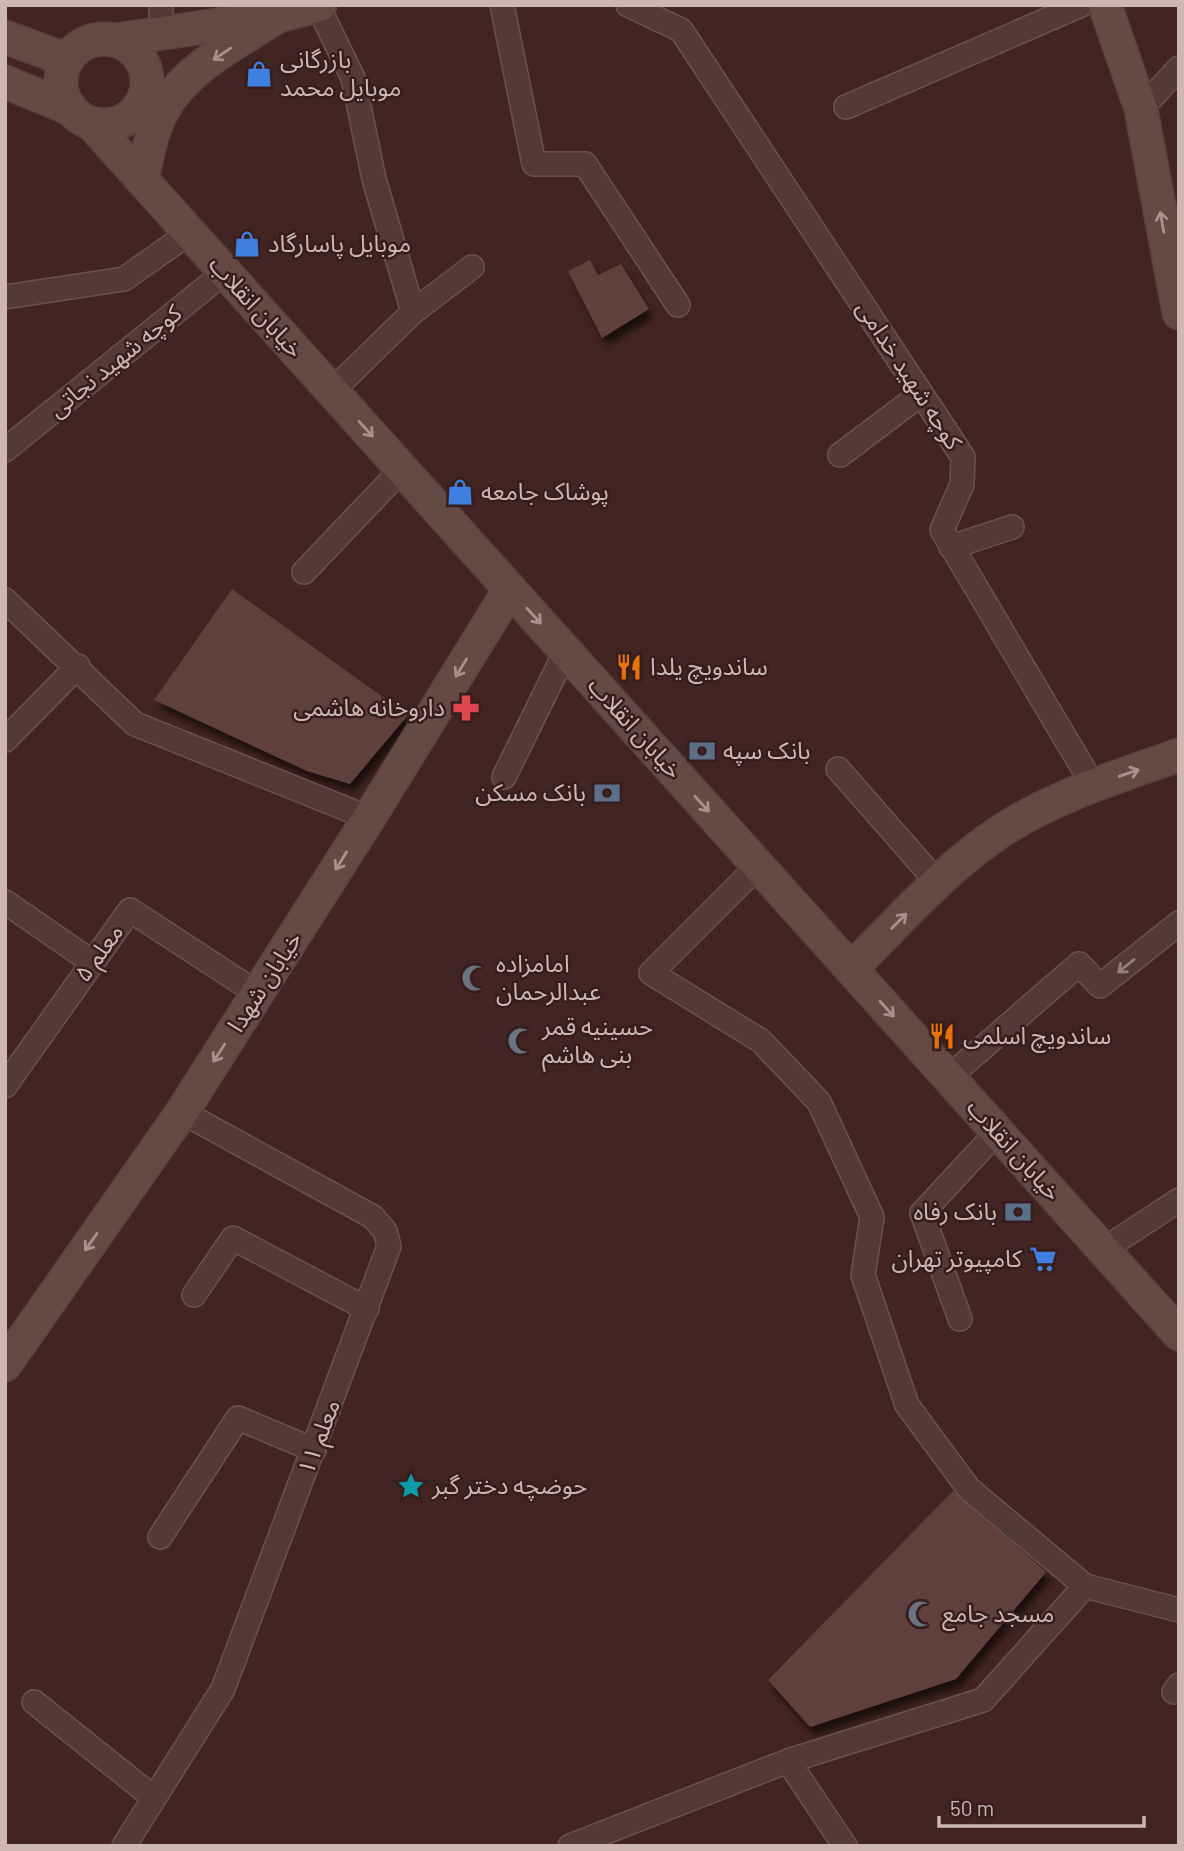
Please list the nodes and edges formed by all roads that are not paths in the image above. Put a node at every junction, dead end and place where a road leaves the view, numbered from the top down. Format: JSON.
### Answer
{"nodes":[{"id":1,"x":502,"y":5,"type":"edge"},
{"id":2,"x":628,"y":5,"type":"edge"},
{"id":3,"x":1081,"y":5,"type":"edge"},
{"id":4,"x":1105,"y":5,"type":"edge"},
{"id":5,"x":319,"y":6,"type":"edge"},
{"id":6,"x":278,"y":16,"type":"junction"},
{"id":7,"x":161,"y":19,"type":"edge"},
{"id":8,"x":6,"y":37,"type":"edge"},
{"id":9,"x":116,"y":40,"type":"junction"},
{"id":10,"x":67,"y":60,"type":"junction"},
{"id":11,"x":1179,"y":68,"type":"edge"},
{"id":12,"x":5,"y":82,"type":"edge"},
{"id":13,"x":846,"y":107,"type":"dead end"},
{"id":14,"x":1141,"y":109,"type":"junction"},
{"id":15,"x":81,"y":116,"type":"junction"},
{"id":16,"x":142,"y":180,"type":"junction"},
{"id":17,"x":189,"y":233,"type":"junction"},
{"id":18,"x":472,"y":267,"type":"dead end"},
{"id":19,"x":225,"y":272,"type":"junction"},
{"id":20,"x":5,"y":297,"type":"edge"},
{"id":21,"x":678,"y":305,"type":"dead end"},
{"id":22,"x":413,"y":312,"type":"junction"},
{"id":23,"x":1179,"y":313,"type":"edge"},
{"id":24,"x":332,"y":391,"type":"junction"},
{"id":25,"x":921,"y":394,"type":"junction"},
{"id":26,"x":5,"y":450,"type":"edge"},
{"id":27,"x":840,"y":455,"type":"dead end"},
{"id":28,"x":402,"y":469,"type":"junction"},
{"id":29,"x":1012,"y":527,"type":"dead end"},
{"id":30,"x":951,"y":547,"type":"junction"},
{"id":31,"x":304,"y":572,"type":"dead end"},
{"id":32,"x":510,"y":589,"type":"junction"},
{"id":33,"x":5,"y":600,"type":"edge"},
{"id":34,"x":566,"y":651,"type":"junction"},
{"id":35,"x":78,"y":666,"type":"junction"},
{"id":36,"x":5,"y":740,"type":"edge"},
{"id":37,"x":1179,"y":755,"type":"edge"},
{"id":38,"x":838,"y":769,"type":"dead end"},
{"id":39,"x":504,"y":777,"type":"dead end"},
{"id":40,"x":1093,"y":785,"type":"junction"},
{"id":41,"x":369,"y":818,"type":"junction"},
{"id":42,"x":758,"y":866,"type":"junction"},
{"id":43,"x":938,"y":883,"type":"junction"},
{"id":44,"x":5,"y":902,"type":"edge"},
{"id":45,"x":1179,"y":923,"type":"edge"},
{"id":46,"x":92,"y":962,"type":"junction"},
{"id":47,"x":851,"y":969,"type":"junction"},
{"id":48,"x":257,"y":993,"type":"junction"},
{"id":49,"x":949,"y":1077,"type":"junction"},
{"id":50,"x":5,"y":1086,"type":"edge"},
{"id":51,"x":182,"y":1112,"type":"junction"},
{"id":52,"x":998,"y":1132,"type":"junction"},
{"id":53,"x":1179,"y":1200,"type":"edge"},
{"id":54,"x":1103,"y":1250,"type":"junction"},
{"id":55,"x":194,"y":1295,"type":"dead end"},
{"id":56,"x":368,"y":1309,"type":"junction"},
{"id":57,"x":960,"y":1319,"type":"dead end"},
{"id":58,"x":1179,"y":1334,"type":"edge"},
{"id":59,"x":5,"y":1365,"type":"edge"},
{"id":60,"x":314,"y":1450,"type":"junction"},
{"id":61,"x":160,"y":1536,"type":"dead end"},
{"id":62,"x":1085,"y":1586,"type":"junction"},
{"id":63,"x":1179,"y":1610,"type":"edge"},
{"id":64,"x":34,"y":1702,"type":"dead end"},
{"id":65,"x":788,"y":1762,"type":"junction"},
{"id":66,"x":155,"y":1798,"type":"junction"},
{"id":67,"x":124,"y":1846,"type":"edge"},
{"id":68,"x":570,"y":1846,"type":"edge"},
{"id":69,"x":845,"y":1846,"type":"edge"}],
"edges":[{"from":1,"to":21,"type":"street"},
{"from":2,"to":25,"type":"street","name":"کوچه شهید خدامی"},
{"from":3,"to":13,"type":"street"},
{"from":4,"to":14,"type":"main road"},
{"from":5,"to":6,"type":"main road"},
{"from":5,"to":22,"type":"street"},
{"from":6,"to":7,"type":"main road"},
{"from":6,"to":16,"type":"main road","one_way":true},
{"from":7,"to":9,"type":"main road"},
{"from":8,"to":10,"type":"main road"},
{"from":9,"to":10,"type":"main road"},
{"from":9,"to":15,"type":"main road"},
{"from":10,"to":15,"type":"main road"},
{"from":11,"to":14,"type":"street"},
{"from":12,"to":15,"type":"main road"},
{"from":23,"to":14,"type":"main road","one_way":true},
{"from":15,"to":16,"type":"main road","name":"خیابان انقلاب"},
{"from":16,"to":17,"type":"main road","name":"خیابان انقلاب"},
{"from":17,"to":19,"type":"main road","name":"خیابان انقلاب"},
{"from":17,"to":20,"type":"street"},
{"from":18,"to":22,"type":"street"},
{"from":19,"to":24,"type":"main road","name":"خیابان انقلاب"},
{"from":19,"to":26,"type":"street","name":"کوچه شهید نجاتی"},
{"from":22,"to":24,"type":"street"},
{"from":24,"to":28,"type":"main road","name":"خیابان انقلاب","one_way":true},
{"from":25,"to":27,"type":"street"},
{"from":25,"to":30,"type":"street","name":"کوچه شهید خدامی"},
{"from":28,"to":31,"type":"street"},
{"from":28,"to":32,"type":"main road","name":"خیابان انقلاب"},
{"from":29,"to":30,"type":"street"},
{"from":30,"to":40,"type":"street","name":"کوچه شهید خدامی"},
{"from":32,"to":34,"type":"main road","name":"خیابان انقلاب","one_way":true},
{"from":32,"to":41,"type":"main road","name":"خیابان شهدا","one_way":true},
{"from":33,"to":35,"type":"street"},
{"from":34,"to":39,"type":"street"},
{"from":34,"to":42,"type":"main road","name":"خیابان انقلاب","one_way":true},
{"from":35,"to":36,"type":"street"},
{"from":35,"to":41,"type":"street"},
{"from":40,"to":37,"type":"main road","one_way":true},
{"from":38,"to":43,"type":"street"},
{"from":40,"to":43,"type":"main road"},
{"from":41,"to":48,"type":"main road","name":"خیابان شهدا","one_way":true},
{"from":42,"to":47,"type":"main road","name":"خیابان انقلاب"},
{"from":42,"to":62,"type":"street"},
{"from":47,"to":43,"type":"main road","one_way":true},
{"from":44,"to":46,"type":"street"},
{"from":45,"to":49,"type":"street","one_way":true},
{"from":46,"to":48,"type":"street","name":"معلم ۵"},
{"from":46,"to":50,"type":"street","name":"معلم ۵"},
{"from":47,"to":49,"type":"main road","name":"خیابان انقلاب","one_way":true},
{"from":48,"to":51,"type":"main road","name":"خیابان شهدا","one_way":true},
{"from":49,"to":52,"type":"main road","name":"خیابان انقلاب"},
{"from":51,"to":56,"type":"street","name":"معلم ۱۱"},
{"from":51,"to":59,"type":"main road","name":"خیابان شهدا","one_way":true},
{"from":52,"to":54,"type":"main road","name":"خیابان انقلاب"},
{"from":52,"to":57,"type":"street"},
{"from":53,"to":54,"type":"street"},
{"from":54,"to":58,"type":"main road","name":"خیابان انقلاب"},
{"from":55,"to":56,"type":"street"},
{"from":56,"to":60,"type":"street","name":"معلم ۱۱"},
{"from":60,"to":61,"type":"street"},
{"from":60,"to":66,"type":"street","name":"معلم ۱۱"},
{"from":62,"to":63,"type":"street"},
{"from":62,"to":65,"type":"street"},
{"from":64,"to":66,"type":"street"},
{"from":65,"to":68,"type":"street"},
{"from":65,"to":69,"type":"street"},
{"from":66,"to":67,"type":"street","name":"معلم ۱۱"}]}
